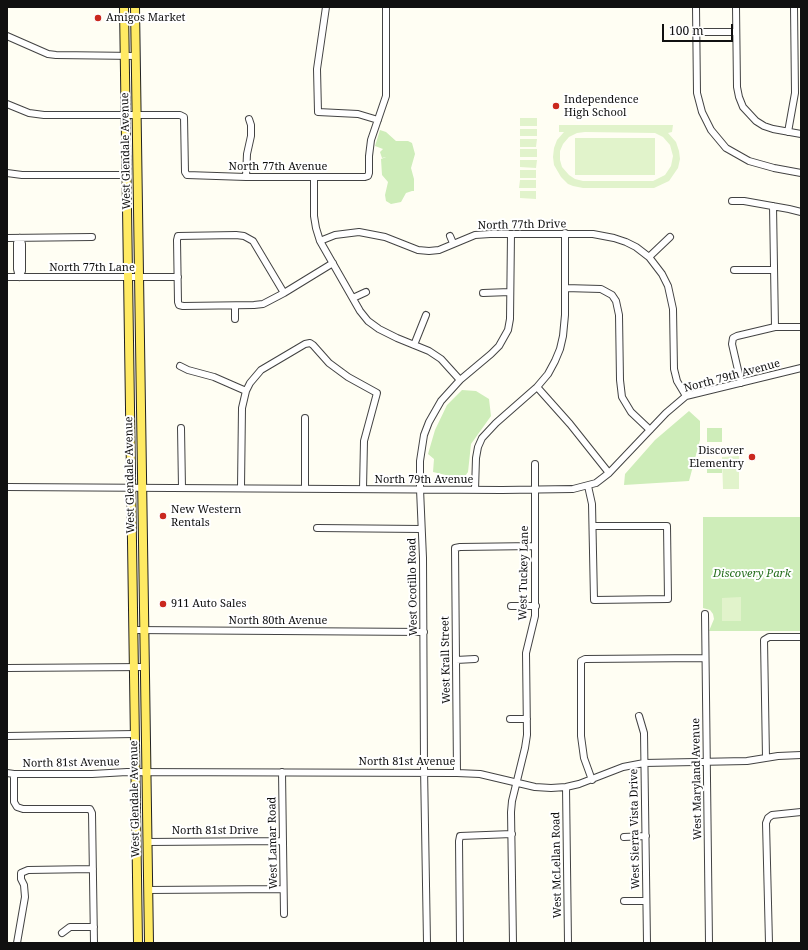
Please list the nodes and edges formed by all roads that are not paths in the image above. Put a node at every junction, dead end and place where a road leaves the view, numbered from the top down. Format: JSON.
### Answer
{"nodes":[{"id":1,"x":124,"y":7,"type":"edge"},
{"id":2,"x":135,"y":7,"type":"edge"},
{"id":3,"x":326,"y":7,"type":"edge"},
{"id":4,"x":386,"y":7,"type":"edge"},
{"id":5,"x":696,"y":7,"type":"edge"},
{"id":6,"x":736,"y":7,"type":"edge"},
{"id":7,"x":794,"y":7,"type":"edge"},
{"id":8,"x":798,"y":21,"type":"edge"},
{"id":9,"x":696,"y":32,"type":"junction"},
{"id":10,"x":736,"y":32,"type":"junction"},
{"id":11,"x":7,"y":36,"type":"edge"},
{"id":12,"x":125,"y":56,"type":"junction"},
{"id":13,"x":136,"y":56,"type":"junction"},
{"id":14,"x":7,"y":104,"type":"edge"},
{"id":15,"x":126,"y":116,"type":"junction"},
{"id":16,"x":136,"y":116,"type":"junction"},
{"id":17,"x":249,"y":119,"type":"dead end"},
{"id":18,"x":378,"y":120,"type":"junction"},
{"id":19,"x":788,"y":132,"type":"junction"},
{"id":20,"x":801,"y":134,"type":"edge"},
{"id":21,"x":7,"y":173,"type":"edge"},
{"id":22,"x":801,"y":173,"type":"edge"},
{"id":23,"x":126,"y":175,"type":"junction"},
{"id":24,"x":246,"y":177,"type":"junction"},
{"id":25,"x":314,"y":178,"type":"junction"},
{"id":26,"x":732,"y":201,"type":"dead end"},
{"id":27,"x":773,"y":206,"type":"junction"},
{"id":28,"x":801,"y":212,"type":"edge"},
{"id":29,"x":565,"y":233,"type":"junction"},
{"id":30,"x":511,"y":234,"type":"junction"},
{"id":31,"x":257,"y":235,"type":"dead end"},
{"id":32,"x":450,"y":236,"type":"dead end"},
{"id":33,"x":92,"y":237,"type":"dead end"},
{"id":34,"x":670,"y":237,"type":"dead end"},
{"id":35,"x":7,"y":238,"type":"edge"},
{"id":36,"x":20,"y":238,"type":"junction"},
{"id":37,"x":320,"y":240,"type":"junction"},
{"id":38,"x":253,"y":241,"type":"junction"},
{"id":39,"x":454,"y":243,"type":"junction"},
{"id":40,"x":649,"y":257,"type":"junction"},
{"id":41,"x":333,"y":263,"type":"junction"},
{"id":42,"x":734,"y":270,"type":"dead end"},
{"id":43,"x":774,"y":270,"type":"junction"},
{"id":44,"x":7,"y":277,"type":"edge"},
{"id":45,"x":19,"y":277,"type":"junction"},
{"id":46,"x":178,"y":277,"type":"junction"},
{"id":47,"x":128,"y":278,"type":"junction"},
{"id":48,"x":138,"y":278,"type":"junction"},
{"id":49,"x":565,"y":288,"type":"junction"},
{"id":50,"x":366,"y":292,"type":"dead end"},
{"id":51,"x":510,"y":292,"type":"junction"},
{"id":52,"x":284,"y":293,"type":"junction"},
{"id":53,"x":483,"y":293,"type":"dead end"},
{"id":54,"x":353,"y":298,"type":"junction"},
{"id":55,"x":235,"y":306,"type":"junction"},
{"id":56,"x":426,"y":315,"type":"dead end"},
{"id":57,"x":235,"y":319,"type":"dead end"},
{"id":58,"x":775,"y":327,"type":"junction"},
{"id":59,"x":801,"y":327,"type":"edge"},
{"id":60,"x":414,"y":345,"type":"junction"},
{"id":61,"x":180,"y":366,"type":"dead end"},
{"id":62,"x":801,"y":368,"type":"edge"},
{"id":63,"x":460,"y":380,"type":"junction"},
{"id":64,"x":741,"y":382,"type":"junction"},
{"id":65,"x":537,"y":387,"type":"junction"},
{"id":66,"x":246,"y":391,"type":"junction"},
{"id":67,"x":686,"y":396,"type":"junction"},
{"id":68,"x":305,"y":418,"type":"dead end"},
{"id":69,"x":181,"y":428,"type":"dead end"},
{"id":70,"x":650,"y":430,"type":"junction"},
{"id":71,"x":535,"y":464,"type":"dead end"},
{"id":72,"x":610,"y":473,"type":"junction"},
{"id":73,"x":588,"y":486,"type":"junction"},
{"id":74,"x":7,"y":487,"type":"edge"},
{"id":75,"x":241,"y":487,"type":"junction"},
{"id":76,"x":131,"y":488,"type":"junction"},
{"id":77,"x":141,"y":488,"type":"junction"},
{"id":78,"x":182,"y":488,"type":"junction"},
{"id":79,"x":305,"y":489,"type":"junction"},
{"id":80,"x":363,"y":489,"type":"junction"},
{"id":81,"x":420,"y":489,"type":"junction"},
{"id":82,"x":474,"y":490,"type":"junction"},
{"id":83,"x":535,"y":490,"type":"junction"},
{"id":84,"x":593,"y":526,"type":"junction"},
{"id":85,"x":317,"y":528,"type":"dead end"},
{"id":86,"x":421,"y":529,"type":"junction"},
{"id":87,"x":535,"y":546,"type":"junction"},
{"id":88,"x":511,"y":606,"type":"dead end"},
{"id":89,"x":536,"y":606,"type":"junction"},
{"id":90,"x":705,"y":614,"type":"dead end"},
{"id":91,"x":133,"y":630,"type":"junction"},
{"id":92,"x":143,"y":630,"type":"junction"},
{"id":93,"x":424,"y":632,"type":"junction"},
{"id":94,"x":801,"y":637,"type":"edge"},
{"id":95,"x":705,"y":658,"type":"junction"},
{"id":96,"x":475,"y":659,"type":"dead end"},
{"id":97,"x":456,"y":660,"type":"junction"},
{"id":98,"x":134,"y":667,"type":"junction"},
{"id":99,"x":144,"y":667,"type":"junction"},
{"id":100,"x":7,"y":668,"type":"edge"},
{"id":101,"x":639,"y":716,"type":"dead end"},
{"id":102,"x":510,"y":719,"type":"dead end"},
{"id":103,"x":527,"y":719,"type":"junction"},
{"id":104,"x":135,"y":734,"type":"junction"},
{"id":105,"x":7,"y":736,"type":"edge"},
{"id":106,"x":801,"y":755,"type":"edge"},
{"id":107,"x":766,"y":758,"type":"junction"},
{"id":108,"x":707,"y":762,"type":"junction"},
{"id":109,"x":644,"y":763,"type":"junction"},
{"id":110,"x":135,"y":772,"type":"junction"},
{"id":111,"x":146,"y":772,"type":"junction"},
{"id":112,"x":282,"y":772,"type":"junction"},
{"id":113,"x":424,"y":772,"type":"junction"},
{"id":114,"x":457,"y":772,"type":"junction"},
{"id":115,"x":10,"y":773,"type":"edge"},
{"id":116,"x":592,"y":780,"type":"junction"},
{"id":117,"x":516,"y":782,"type":"junction"},
{"id":118,"x":566,"y":787,"type":"junction"},
{"id":119,"x":801,"y":812,"type":"edge"},
{"id":120,"x":512,"y":834,"type":"junction"},
{"id":121,"x":646,"y":836,"type":"junction"},
{"id":122,"x":624,"y":837,"type":"dead end"},
{"id":123,"x":283,"y":841,"type":"junction"},
{"id":124,"x":147,"y":842,"type":"junction"},
{"id":125,"x":92,"y":869,"type":"junction"},
{"id":126,"x":283,"y":889,"type":"junction"},
{"id":127,"x":148,"y":890,"type":"junction"},
{"id":128,"x":624,"y":901,"type":"dead end"},
{"id":129,"x":646,"y":901,"type":"junction"},
{"id":130,"x":137,"y":914,"type":"junction"},
{"id":131,"x":284,"y":914,"type":"dead end"},
{"id":132,"x":94,"y":927,"type":"junction"},
{"id":133,"x":62,"y":933,"type":"dead end"},
{"id":134,"x":17,"y":943,"type":"edge"},
{"id":135,"x":94,"y":943,"type":"edge"},
{"id":136,"x":138,"y":943,"type":"edge"},
{"id":137,"x":143,"y":943,"type":"edge"},
{"id":138,"x":148,"y":943,"type":"edge"},
{"id":139,"x":427,"y":943,"type":"edge"},
{"id":140,"x":460,"y":943,"type":"edge"},
{"id":141,"x":513,"y":943,"type":"edge"},
{"id":142,"x":568,"y":943,"type":"edge"},
{"id":143,"x":646,"y":943,"type":"edge"},
{"id":144,"x":709,"y":943,"type":"edge"},
{"id":145,"x":769,"y":943,"type":"edge"}],
"edges":[{"from":1,"to":12,"type":"main road","name":"West Glendale Avenue"},
{"from":2,"to":13,"type":"main road","name":"West Glendale Avenue"},
{"from":3,"to":18,"type":"street"},
{"from":4,"to":18,"type":"street"},
{"from":5,"to":9,"type":"street"},
{"from":6,"to":10,"type":"street"},
{"from":7,"to":8,"type":"street"},
{"from":8,"to":19,"type":"street"},
{"from":9,"to":10,"type":"street"},
{"from":9,"to":22,"type":"street"},
{"from":10,"to":19,"type":"street"},
{"from":11,"to":12,"type":"street"},
{"from":12,"to":13,"type":"street"},
{"from":12,"to":15,"type":"main road","name":"West Glendale Avenue"},
{"from":13,"to":16,"type":"main road","name":"West Glendale Avenue"},
{"from":14,"to":15,"type":"street"},
{"from":15,"to":16,"type":"street"},
{"from":15,"to":23,"type":"main road","name":"West Glendale Avenue"},
{"from":16,"to":24,"type":"street","name":"North 77th Avenue"},
{"from":16,"to":48,"type":"main road","name":"West Glendale Avenue"},
{"from":17,"to":24,"type":"street"},
{"from":18,"to":25,"type":"street","name":"North 77th Avenue"},
{"from":19,"to":20,"type":"street"},
{"from":21,"to":23,"type":"street"},
{"from":23,"to":47,"type":"main road","name":"West Glendale Avenue"},
{"from":24,"to":25,"type":"street","name":"North 77th Avenue"},
{"from":25,"to":37,"type":"street"},
{"from":26,"to":27,"type":"street"},
{"from":27,"to":28,"type":"street"},
{"from":27,"to":43,"type":"street"},
{"from":29,"to":30,"type":"street","name":"North 77th Drive"},
{"from":29,"to":40,"type":"street","name":"North 77th Drive"},
{"from":29,"to":49,"type":"street"},
{"from":30,"to":39,"type":"street","name":"North 77th Drive"},
{"from":30,"to":51,"type":"street"},
{"from":31,"to":38,"type":"street"},
{"from":32,"to":39,"type":"street"},
{"from":33,"to":36,"type":"street"},
{"from":34,"to":40,"type":"street"},
{"from":35,"to":36,"type":"street"},
{"from":36,"to":45,"type":"street"},
{"from":37,"to":39,"type":"street","name":"North 77th Drive"},
{"from":37,"to":41,"type":"street"},
{"from":38,"to":46,"type":"street"},
{"from":38,"to":52,"type":"street"},
{"from":40,"to":67,"type":"street"},
{"from":41,"to":52,"type":"street"},
{"from":41,"to":54,"type":"street"},
{"from":42,"to":43,"type":"street"},
{"from":43,"to":58,"type":"street"},
{"from":44,"to":45,"type":"street","name":"North 77th Lane"},
{"from":45,"to":47,"type":"street","name":"North 77th Lane"},
{"from":46,"to":48,"type":"street","name":"North 77th Lane"},
{"from":46,"to":55,"type":"street"},
{"from":47,"to":48,"type":"street","name":"North 77th Lane"},
{"from":47,"to":76,"type":"main road","name":"West Glendale Avenue"},
{"from":48,"to":77,"type":"main road","name":"West Glendale Avenue"},
{"from":49,"to":65,"type":"street"},
{"from":49,"to":70,"type":"street"},
{"from":50,"to":54,"type":"street"},
{"from":51,"to":53,"type":"street"},
{"from":51,"to":63,"type":"street"},
{"from":52,"to":55,"type":"street"},
{"from":54,"to":60,"type":"street"},
{"from":55,"to":57,"type":"street"},
{"from":56,"to":60,"type":"street"},
{"from":58,"to":59,"type":"street"},
{"from":58,"to":64,"type":"street"},
{"from":60,"to":63,"type":"street"},
{"from":61,"to":66,"type":"street"},
{"from":62,"to":64,"type":"street","name":"North 79th Avenue"},
{"from":63,"to":81,"type":"street","name":"West Ocotillo Road"},
{"from":64,"to":67,"type":"street","name":"North 79th Avenue"},
{"from":65,"to":72,"type":"street"},
{"from":65,"to":82,"type":"street"},
{"from":66,"to":75,"type":"street"},
{"from":66,"to":80,"type":"street"},
{"from":67,"to":70,"type":"street","name":"North 79th Avenue"},
{"from":68,"to":79,"type":"street"},
{"from":69,"to":78,"type":"street"},
{"from":70,"to":72,"type":"street","name":"North 79th Avenue"},
{"from":71,"to":83,"type":"street","name":"West Tuckey Lane"},
{"from":72,"to":73,"type":"street","name":"North 79th Avenue"},
{"from":73,"to":83,"type":"street","name":"North 79th Avenue"},
{"from":73,"to":84,"type":"street"},
{"from":74,"to":76,"type":"street","name":"North 79th Avenue"},
{"from":75,"to":78,"type":"street","name":"North 79th Avenue"},
{"from":75,"to":79,"type":"street","name":"North 79th Avenue"},
{"from":76,"to":77,"type":"street","name":"North 79th Avenue"},
{"from":76,"to":91,"type":"main road","name":"West Glendale Avenue"},
{"from":77,"to":78,"type":"street","name":"North 79th Avenue"},
{"from":77,"to":92,"type":"main road","name":"West Glendale Avenue"},
{"from":79,"to":80,"type":"street","name":"North 79th Avenue"},
{"from":80,"to":81,"type":"street","name":"North 79th Avenue"},
{"from":81,"to":82,"type":"street","name":"North 79th Avenue"},
{"from":81,"to":86,"type":"street","name":"West Ocotillo Road"},
{"from":82,"to":83,"type":"street","name":"North 79th Avenue"},
{"from":83,"to":87,"type":"street","name":"West Tuckey Lane"},
{"from":84,"to":84,"type":"street"},
{"from":85,"to":86,"type":"street"},
{"from":86,"to":93,"type":"street","name":"West Ocotillo Road"},
{"from":87,"to":89,"type":"street","name":"West Tuckey Lane"},
{"from":87,"to":97,"type":"street","name":"West Krall Street"},
{"from":88,"to":89,"type":"street"},
{"from":89,"to":103,"type":"street","name":"West Tuckey Lane"},
{"from":90,"to":95,"type":"street","name":"West Maryland Avenue"},
{"from":91,"to":92,"type":"street","name":"North 80th Avenue"},
{"from":91,"to":98,"type":"main road","name":"West Glendale Avenue"},
{"from":92,"to":93,"type":"street","name":"North 80th Avenue"},
{"from":92,"to":99,"type":"main road","name":"West Glendale Avenue"},
{"from":93,"to":113,"type":"street","name":"West Ocotillo Road"},
{"from":94,"to":107,"type":"street"},
{"from":95,"to":108,"type":"street","name":"West Maryland Avenue"},
{"from":95,"to":116,"type":"street"},
{"from":96,"to":97,"type":"street"},
{"from":97,"to":114,"type":"street","name":"West Krall Street"},
{"from":98,"to":99,"type":"street"},
{"from":98,"to":100,"type":"street"},
{"from":98,"to":104,"type":"main road","name":"West Glendale Avenue"},
{"from":99,"to":111,"type":"main road","name":"West Glendale Avenue"},
{"from":101,"to":109,"type":"street","name":"West Sierra Vista Drive"},
{"from":102,"to":103,"type":"street"},
{"from":103,"to":117,"type":"street","name":"West Tuckey Lane"},
{"from":104,"to":105,"type":"street"},
{"from":104,"to":110,"type":"main road","name":"West Glendale Avenue"},
{"from":106,"to":107,"type":"street","name":"North 81st Avenue"},
{"from":107,"to":108,"type":"street","name":"North 81st Avenue"},
{"from":108,"to":109,"type":"street","name":"North 81st Avenue"},
{"from":108,"to":144,"type":"street","name":"West Maryland Avenue"},
{"from":109,"to":116,"type":"street","name":"North 81st Avenue"},
{"from":109,"to":121,"type":"street","name":"West Sierra Vista Drive"},
{"from":110,"to":111,"type":"street","name":"North 81st Avenue"},
{"from":110,"to":115,"type":"street","name":"North 81st Avenue"},
{"from":110,"to":130,"type":"main road","name":"West Glendale Avenue"},
{"from":111,"to":112,"type":"street","name":"North 81st Avenue"},
{"from":111,"to":124,"type":"main road","name":"West Glendale Avenue"},
{"from":112,"to":113,"type":"street","name":"North 81st Avenue"},
{"from":112,"to":123,"type":"street","name":"West Lamar Road"},
{"from":113,"to":114,"type":"street","name":"North 81st Avenue"},
{"from":113,"to":139,"type":"street","name":"West Ocotillo Road"},
{"from":114,"to":117,"type":"street","name":"North 81st Avenue"},
{"from":115,"to":125,"type":"street"},
{"from":116,"to":118,"type":"street","name":"North 81st Avenue"},
{"from":117,"to":118,"type":"street","name":"North 81st Avenue"},
{"from":117,"to":120,"type":"street","name":"West Tuckey Lane"},
{"from":118,"to":142,"type":"street","name":"West McLellan Road"},
{"from":119,"to":145,"type":"street"},
{"from":120,"to":140,"type":"street"},
{"from":120,"to":141,"type":"street","name":"West Tuckey Lane"},
{"from":121,"to":122,"type":"street"},
{"from":121,"to":129,"type":"street","name":"West Sierra Vista Drive"},
{"from":123,"to":124,"type":"street","name":"North 81st Drive"},
{"from":123,"to":126,"type":"street","name":"West Lamar Road"},
{"from":124,"to":127,"type":"main road","name":"West Glendale Avenue"},
{"from":125,"to":132,"type":"street"},
{"from":125,"to":134,"type":"street"},
{"from":126,"to":127,"type":"street"},
{"from":126,"to":131,"type":"street","name":"West Lamar Road"},
{"from":127,"to":138,"type":"main road","name":"West Glendale Avenue"},
{"from":128,"to":129,"type":"street"},
{"from":129,"to":143,"type":"street","name":"West Sierra Vista Drive"},
{"from":130,"to":136,"type":"main road","name":"West Glendale Avenue"},
{"from":130,"to":137,"type":"main road"},
{"from":132,"to":133,"type":"street"},
{"from":132,"to":135,"type":"street"}]}
